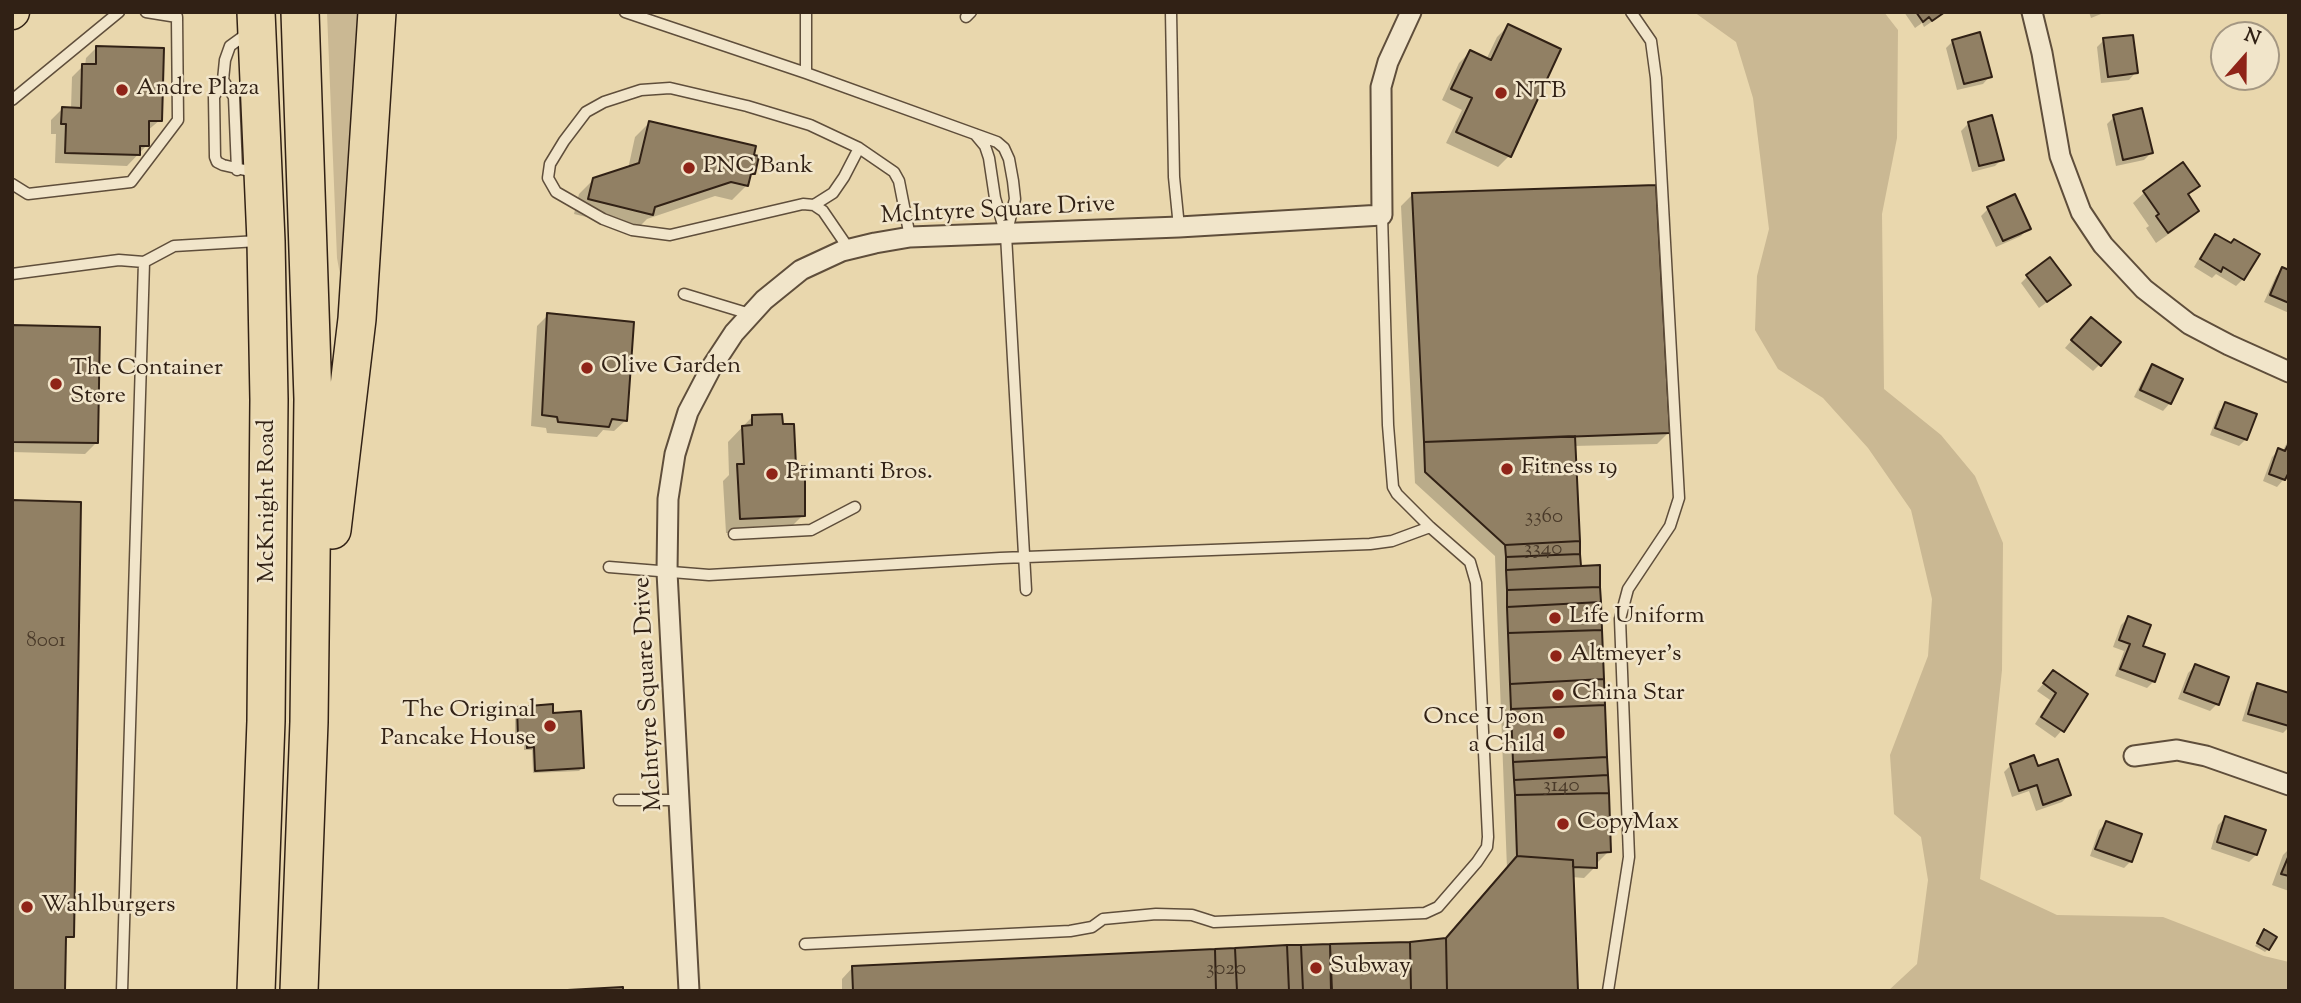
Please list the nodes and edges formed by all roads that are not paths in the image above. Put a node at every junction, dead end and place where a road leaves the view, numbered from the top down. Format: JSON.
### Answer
{"nodes":[{"id":1,"x":119,"y":12,"type":"edge"},
{"id":2,"x":146,"y":12,"type":"edge"},
{"id":3,"x":300,"y":12,"type":"edge"},
{"id":4,"x":377,"y":12,"type":"edge"},
{"id":5,"x":625,"y":12,"type":"edge"},
{"id":6,"x":806,"y":12,"type":"edge"},
{"id":7,"x":1171,"y":12,"type":"edge"},
{"id":8,"x":1411,"y":12,"type":"edge"},
{"id":9,"x":1631,"y":12,"type":"edge"},
{"id":10,"x":2032,"y":12,"type":"edge"},
{"id":11,"x":257,"y":20,"type":"edge"},
{"id":12,"x":806,"y":73,"type":"junction"},
{"id":13,"x":223,"y":80,"type":"junction"},
{"id":14,"x":12,"y":100,"type":"edge"},
{"id":15,"x":975,"y":134,"type":"junction"},
{"id":16,"x":859,"y":148,"type":"junction"},
{"id":17,"x":250,"y":172,"type":"junction"},
{"id":18,"x":12,"y":184,"type":"edge"},
{"id":19,"x":814,"y":205,"type":"junction"},
{"id":20,"x":1382,"y":215,"type":"junction"},
{"id":21,"x":1179,"y":227,"type":"junction"},
{"id":22,"x":1006,"y":235,"type":"junction"},
{"id":23,"x":909,"y":237,"type":"junction"},
{"id":24,"x":266,"y":241,"type":"junction"},
{"id":25,"x":849,"y":249,"type":"junction"},
{"id":26,"x":144,"y":262,"type":"junction"},
{"id":27,"x":12,"y":274,"type":"edge"},
{"id":28,"x":684,"y":294,"type":"dead end"},
{"id":29,"x":750,"y":314,"type":"junction"},
{"id":30,"x":2289,"y":372,"type":"edge"},
{"id":31,"x":855,"y":507,"type":"dead end"},
{"id":32,"x":1430,"y":527,"type":"junction"},
{"id":33,"x":734,"y":534,"type":"dead end"},
{"id":34,"x":1025,"y":557,"type":"junction"},
{"id":35,"x":609,"y":566,"type":"dead end"},
{"id":36,"x":667,"y":572,"type":"junction"},
{"id":37,"x":1026,"y":590,"type":"dead end"},
{"id":38,"x":309,"y":722,"type":"junction"},
{"id":39,"x":2134,"y":756,"type":"dead end"},
{"id":40,"x":2289,"y":785,"type":"edge"},
{"id":41,"x":619,"y":800,"type":"dead end"},
{"id":42,"x":680,"y":800,"type":"junction"},
{"id":43,"x":805,"y":944,"type":"dead end"},
{"id":44,"x":121,"y":991,"type":"edge"},
{"id":45,"x":256,"y":991,"type":"edge"},
{"id":46,"x":299,"y":991,"type":"edge"},
{"id":47,"x":689,"y":991,"type":"edge"},
{"id":48,"x":1608,"y":991,"type":"edge"}],
"edges":[{"from":1,"to":14,"type":"lane"},
{"from":2,"to":18,"type":"lane"},
{"from":3,"to":38,"type":"highway","name":"McKnight Road"},
{"from":4,"to":38,"type":"highway"},
{"from":5,"to":12,"type":"lane"},
{"from":6,"to":12,"type":"lane"},
{"from":7,"to":21,"type":"lane"},
{"from":8,"to":20,"type":"street"},
{"from":9,"to":48,"type":"lane"},
{"from":10,"to":30,"type":"street"},
{"from":11,"to":13,"type":"lane"},
{"from":11,"to":17,"type":"highway","name":"McKnight Road"},
{"from":12,"to":15,"type":"lane"},
{"from":13,"to":17,"type":"lane"},
{"from":13,"to":17,"type":"lane"},
{"from":15,"to":22,"type":"lane"},
{"from":15,"to":22,"type":"lane"},
{"from":16,"to":19,"type":"lane"},
{"from":16,"to":19,"type":"lane"},
{"from":16,"to":23,"type":"lane"},
{"from":17,"to":24,"type":"highway","name":"McKnight Road"},
{"from":19,"to":25,"type":"lane"},
{"from":20,"to":21,"type":"street","name":"McIntyre Square Drive"},
{"from":20,"to":32,"type":"lane"},
{"from":21,"to":22,"type":"street","name":"McIntyre Square Drive"},
{"from":22,"to":23,"type":"street","name":"McIntyre Square Drive"},
{"from":22,"to":34,"type":"lane"},
{"from":23,"to":25,"type":"street","name":"McIntyre Square Drive"},
{"from":24,"to":26,"type":"lane"},
{"from":24,"to":45,"type":"highway","name":"McKnight Road"},
{"from":25,"to":29,"type":"street","name":"McIntyre Square Drive"},
{"from":26,"to":27,"type":"lane"},
{"from":26,"to":44,"type":"lane"},
{"from":28,"to":29,"type":"lane"},
{"from":29,"to":36,"type":"street","name":"McIntyre Square Drive"},
{"from":31,"to":33,"type":"lane"},
{"from":32,"to":34,"type":"lane"},
{"from":32,"to":43,"type":"lane"},
{"from":34,"to":36,"type":"lane"},
{"from":34,"to":37,"type":"lane"},
{"from":35,"to":36,"type":"lane"},
{"from":36,"to":42,"type":"street","name":"McIntyre Square Drive"},
{"from":38,"to":46,"type":"highway","name":"McKnight Road"},
{"from":39,"to":40,"type":"street"},
{"from":41,"to":42,"type":"lane"},
{"from":42,"to":47,"type":"street","name":"McIntyre Square Drive"}]}
